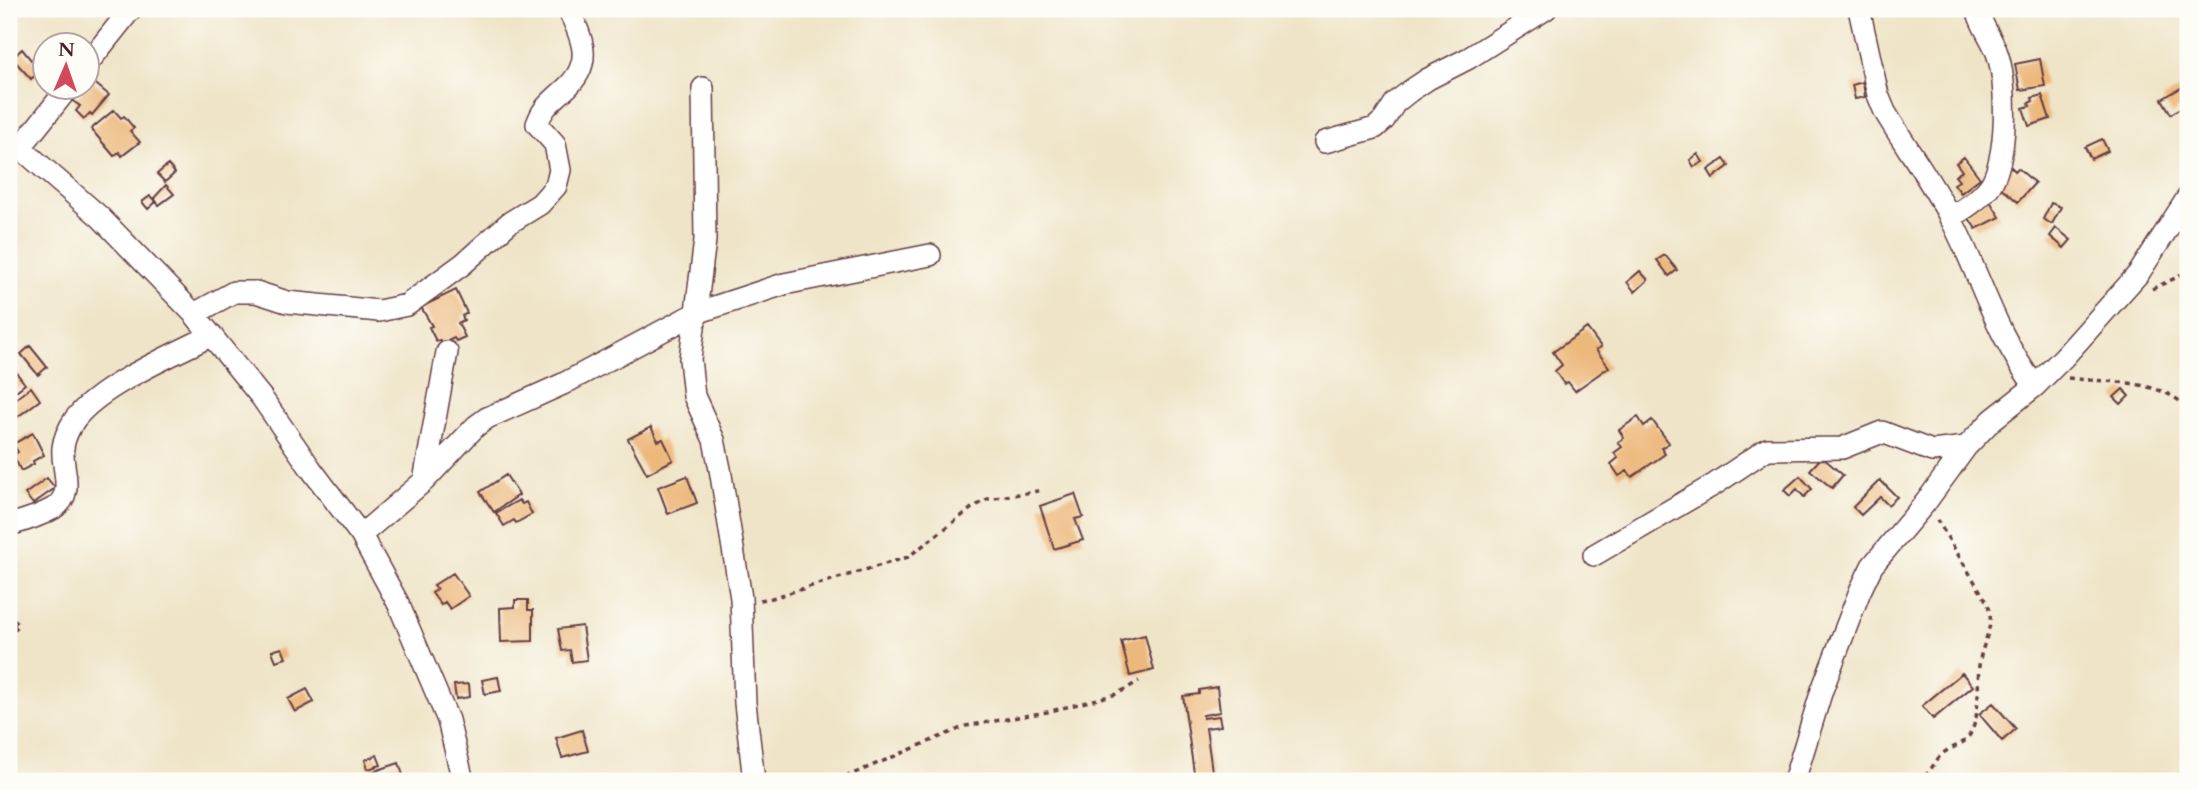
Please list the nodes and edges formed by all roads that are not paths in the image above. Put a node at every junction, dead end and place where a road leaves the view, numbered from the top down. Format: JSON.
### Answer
{"nodes":[{"id":1,"x":131,"y":9,"type":"edge"},
{"id":2,"x":568,"y":9,"type":"edge"},
{"id":3,"x":1546,"y":9,"type":"edge"},
{"id":4,"x":1859,"y":9,"type":"edge"},
{"id":5,"x":1978,"y":9,"type":"edge"},
{"id":6,"x":102,"y":45,"type":"edge"},
{"id":7,"x":703,"y":88,"type":"dead end"},
{"id":8,"x":54,"y":102,"type":"edge"},
{"id":9,"x":15,"y":142,"type":"edge"},
{"id":10,"x":1325,"y":142,"type":"dead end"},
{"id":11,"x":2188,"y":197,"type":"edge"},
{"id":12,"x":1951,"y":218,"type":"junction"},
{"id":13,"x":930,"y":255,"type":"dead end"},
{"id":14,"x":696,"y":313,"type":"junction"},
{"id":15,"x":194,"y":314,"type":"junction"},
{"id":16,"x":212,"y":335,"type":"junction"},
{"id":17,"x":447,"y":352,"type":"dead end"},
{"id":18,"x":2040,"y":380,"type":"junction"},
{"id":19,"x":1966,"y":447,"type":"junction"},
{"id":20,"x":424,"y":481,"type":"junction"},
{"id":21,"x":9,"y":525,"type":"edge"},
{"id":22,"x":361,"y":535,"type":"junction"},
{"id":23,"x":1594,"y":555,"type":"dead end"},
{"id":24,"x":463,"y":781,"type":"edge"},
{"id":25,"x":754,"y":781,"type":"edge"},
{"id":26,"x":1794,"y":781,"type":"edge"}],
"edges":[{"from":1,"to":6,"type":"street"},
{"from":2,"to":15,"type":"street"},
{"from":3,"to":10,"type":"street"},
{"from":4,"to":12,"type":"street"},
{"from":5,"to":12,"type":"street"},
{"from":7,"to":14,"type":"street"},
{"from":8,"to":9,"type":"street"},
{"from":9,"to":15,"type":"street"},
{"from":11,"to":18,"type":"street"},
{"from":12,"to":18,"type":"street"},
{"from":13,"to":14,"type":"street"},
{"from":14,"to":20,"type":"street"},
{"from":14,"to":25,"type":"street"},
{"from":15,"to":16,"type":"street"},
{"from":16,"to":21,"type":"street"},
{"from":16,"to":22,"type":"street"},
{"from":17,"to":20,"type":"street"},
{"from":18,"to":19,"type":"street"},
{"from":19,"to":23,"type":"street"},
{"from":19,"to":26,"type":"street"},
{"from":20,"to":22,"type":"street"},
{"from":22,"to":24,"type":"street"}]}
